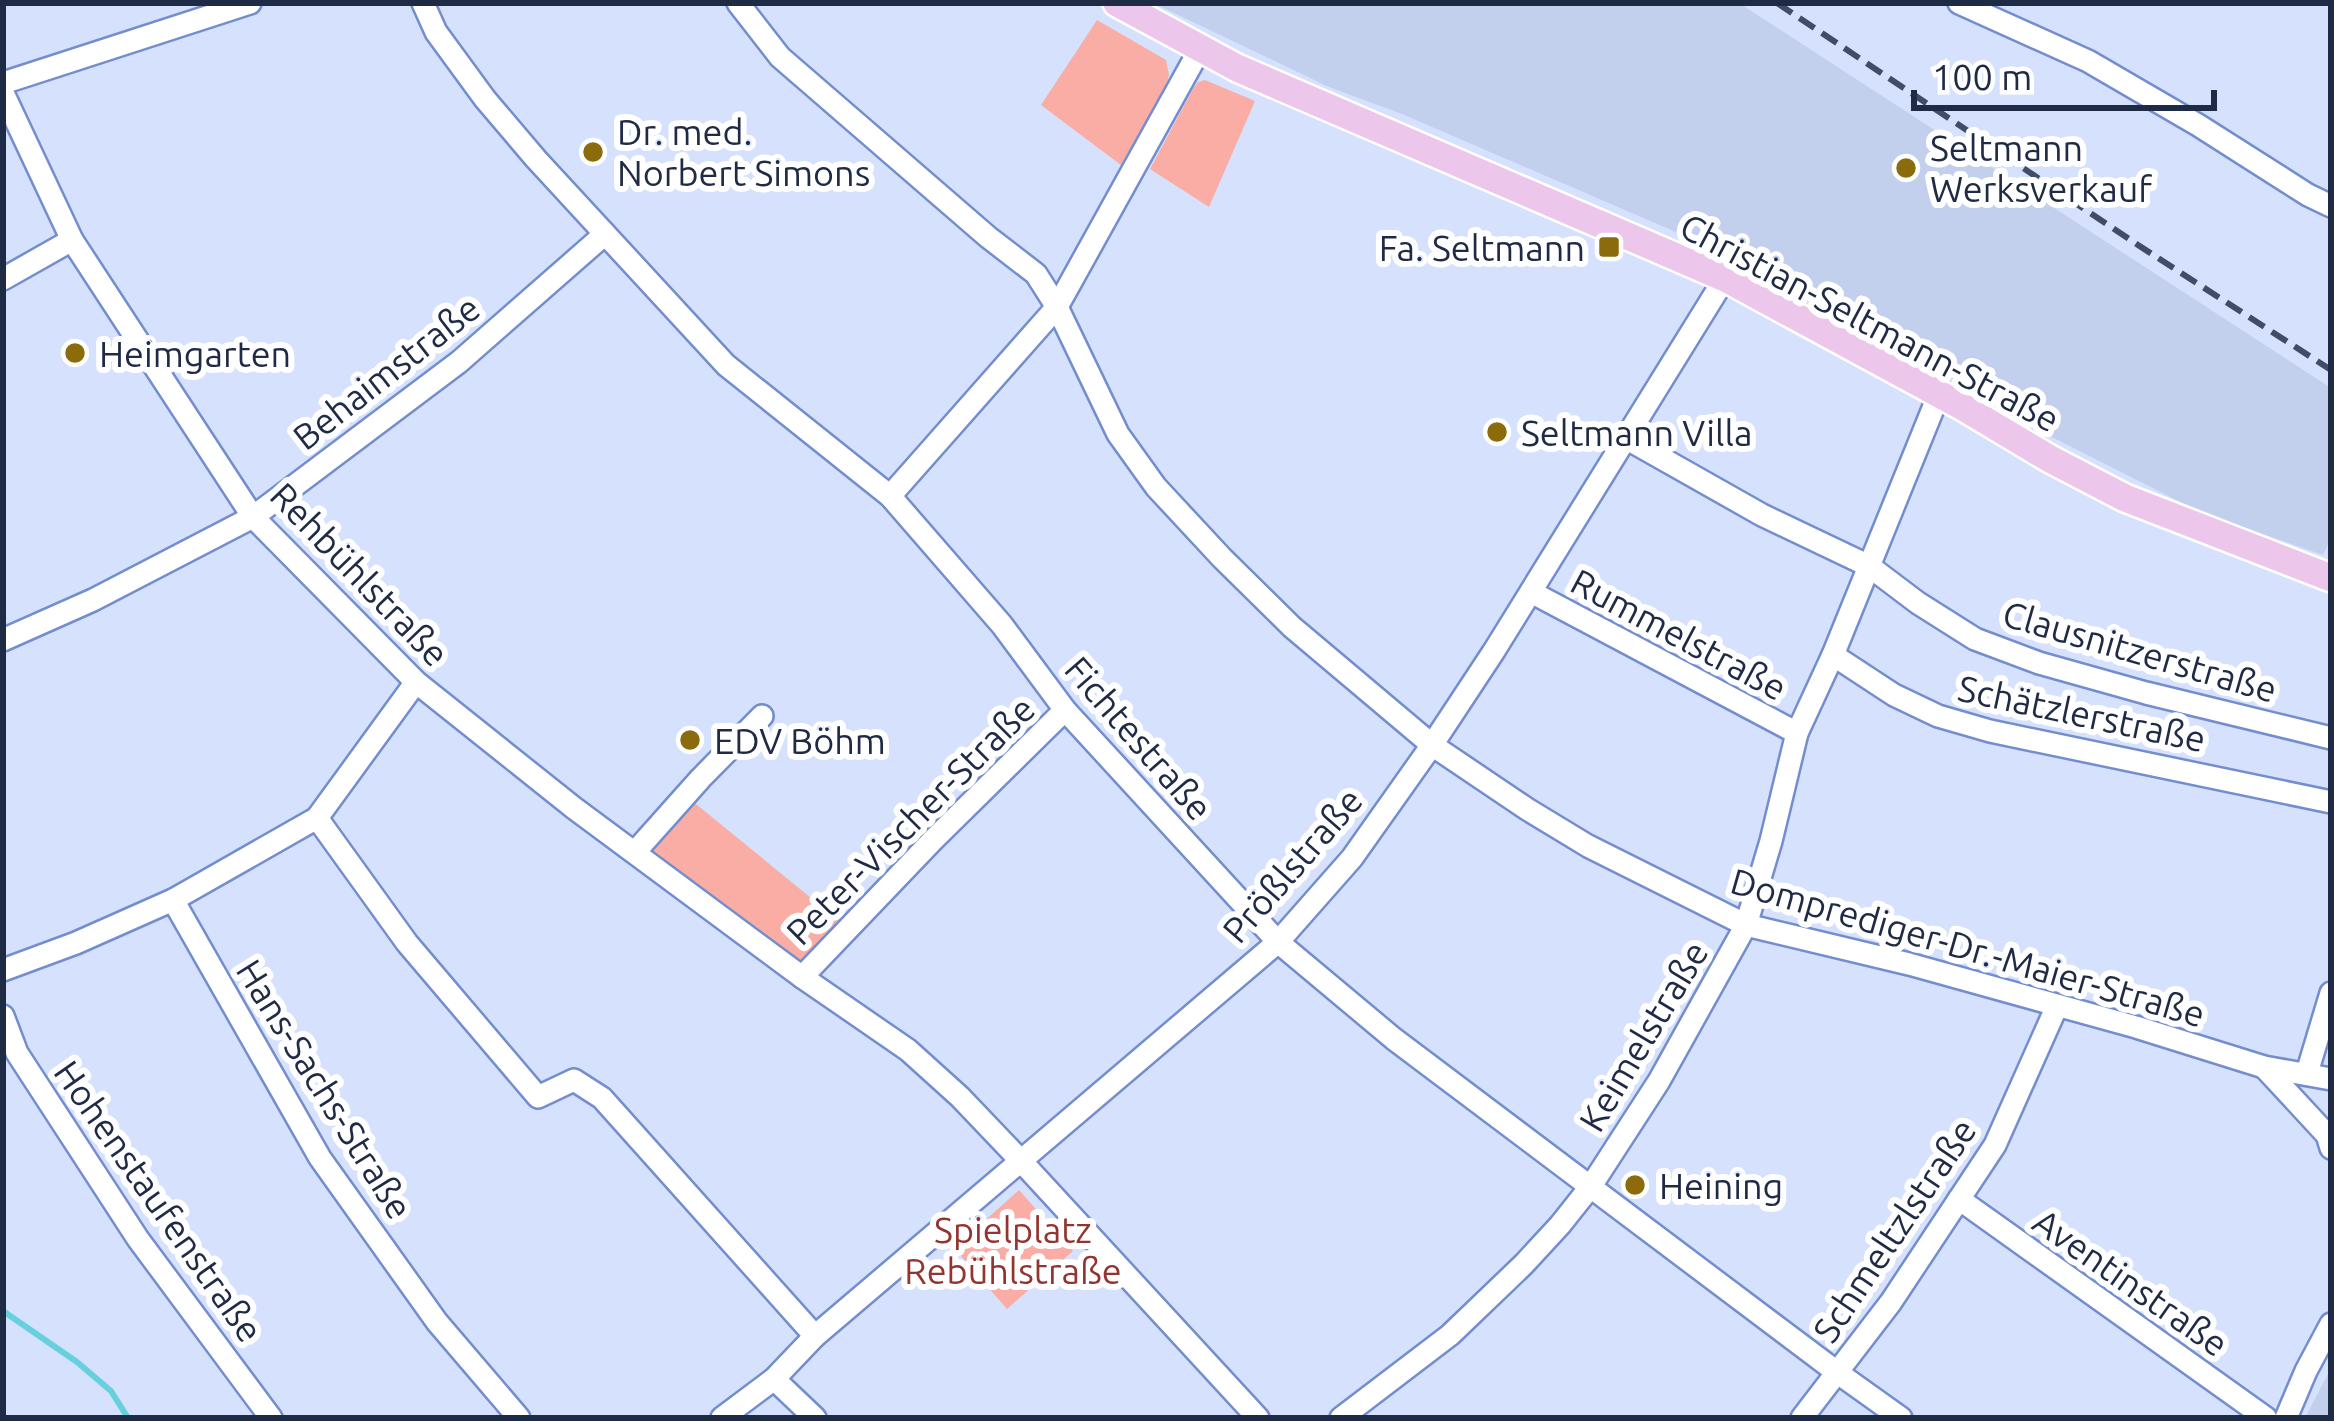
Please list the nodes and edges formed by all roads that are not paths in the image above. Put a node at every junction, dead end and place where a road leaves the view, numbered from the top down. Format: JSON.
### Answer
{"nodes":[{"id":1,"x":250,"y":3,"type":"edge"},
{"id":2,"x":423,"y":3,"type":"edge"},
{"id":3,"x":738,"y":3,"type":"edge"},
{"id":4,"x":1117,"y":3,"type":"edge"},
{"id":5,"x":1959,"y":3,"type":"edge"},
{"id":6,"x":187,"y":13,"type":"edge"},
{"id":7,"x":1200,"y":49,"type":"junction"},
{"id":8,"x":3,"y":83,"type":"edge"},
{"id":9,"x":3,"y":93,"type":"edge"},
{"id":10,"x":2331,"y":206,"type":"edge"},
{"id":11,"x":605,"y":234,"type":"junction"},
{"id":12,"x":72,"y":240,"type":"junction"},
{"id":13,"x":1725,"y":278,"type":"junction"},
{"id":14,"x":3,"y":279,"type":"edge"},
{"id":15,"x":1057,"y":307,"type":"junction"},
{"id":16,"x":1939,"y":394,"type":"junction"},
{"id":17,"x":1624,"y":437,"type":"junction"},
{"id":18,"x":890,"y":496,"type":"junction"},
{"id":19,"x":253,"y":517,"type":"junction"},
{"id":20,"x":1869,"y":566,"type":"junction"},
{"id":21,"x":2331,"y":578,"type":"edge"},
{"id":22,"x":1531,"y":592,"type":"junction"},
{"id":23,"x":3,"y":640,"type":"edge"},
{"id":24,"x":1833,"y":655,"type":"junction"},
{"id":25,"x":416,"y":682,"type":"junction"},
{"id":26,"x":1065,"y":710,"type":"junction"},
{"id":27,"x":762,"y":716,"type":"dead end"},
{"id":28,"x":1797,"y":733,"type":"junction"},
{"id":29,"x":2331,"y":738,"type":"edge"},
{"id":30,"x":1432,"y":745,"type":"junction"},
{"id":31,"x":2331,"y":802,"type":"edge"},
{"id":32,"x":317,"y":818,"type":"junction"},
{"id":33,"x":634,"y":852,"type":"junction"},
{"id":34,"x":173,"y":900,"type":"junction"},
{"id":35,"x":1746,"y":925,"type":"junction"},
{"id":36,"x":1278,"y":942,"type":"junction"},
{"id":37,"x":3,"y":970,"type":"edge"},
{"id":38,"x":802,"y":976,"type":"junction"},
{"id":39,"x":2331,"y":993,"type":"edge"},
{"id":40,"x":2057,"y":1006,"type":"junction"},
{"id":41,"x":3,"y":1016,"type":"edge"},
{"id":42,"x":2264,"y":1067,"type":"junction"},
{"id":43,"x":2307,"y":1073,"type":"junction"},
{"id":44,"x":2331,"y":1079,"type":"edge"},
{"id":45,"x":2331,"y":1148,"type":"edge"},
{"id":46,"x":1022,"y":1162,"type":"junction"},
{"id":47,"x":1591,"y":1186,"type":"junction"},
{"id":48,"x":1959,"y":1199,"type":"junction"},
{"id":49,"x":2331,"y":1324,"type":"edge"},
{"id":50,"x":814,"y":1336,"type":"junction"},
{"id":51,"x":1838,"y":1373,"type":"junction"},
{"id":52,"x":775,"y":1379,"type":"junction"},
{"id":53,"x":271,"y":1418,"type":"edge"},
{"id":54,"x":519,"y":1418,"type":"edge"},
{"id":55,"x":722,"y":1418,"type":"edge"},
{"id":56,"x":814,"y":1418,"type":"edge"},
{"id":57,"x":1258,"y":1418,"type":"edge"},
{"id":58,"x":1341,"y":1418,"type":"edge"},
{"id":59,"x":1802,"y":1418,"type":"edge"},
{"id":60,"x":1901,"y":1418,"type":"edge"},
{"id":61,"x":2266,"y":1418,"type":"edge"},
{"id":62,"x":2287,"y":1418,"type":"edge"}],
"edges":[{"from":1,"to":6,"type":"street"},
{"from":2,"to":11,"type":"street","name":"Fichtestraße"},
{"from":3,"to":15,"type":"street","name":"Domprediger-Dr.-Maier-Straße"},
{"from":4,"to":7,"type":"main road","name":"Christian-Seltmann-Straße"},
{"from":5,"to":10,"type":"street"},
{"from":6,"to":8,"type":"street"},
{"from":7,"to":13,"type":"main road","name":"Christian-Seltmann-Straße"},
{"from":7,"to":15,"type":"street"},
{"from":9,"to":12,"type":"street","name":"Rehbühlstraße"},
{"from":11,"to":18,"type":"street","name":"Fichtestraße"},
{"from":11,"to":19,"type":"street","name":"Behaimstraße"},
{"from":12,"to":14,"type":"street"},
{"from":12,"to":19,"type":"street","name":"Rehbühlstraße"},
{"from":13,"to":16,"type":"main road","name":"Christian-Seltmann-Straße"},
{"from":13,"to":17,"type":"street","name":"Prößlstraße"},
{"from":15,"to":18,"type":"street"},
{"from":15,"to":30,"type":"street","name":"Domprediger-Dr.-Maier-Straße"},
{"from":16,"to":20,"type":"street","name":"Keimelstraße"},
{"from":16,"to":21,"type":"main road","name":"Christian-Seltmann-Straße"},
{"from":17,"to":20,"type":"street","name":"Clausnitzerstraße"},
{"from":17,"to":22,"type":"street","name":"Prößlstraße"},
{"from":18,"to":26,"type":"street","name":"Fichtestraße"},
{"from":19,"to":23,"type":"street","name":"Behaimstraße"},
{"from":19,"to":25,"type":"street","name":"Rehbühlstraße"},
{"from":20,"to":24,"type":"street","name":"Keimelstraße"},
{"from":20,"to":29,"type":"street","name":"Clausnitzerstraße"},
{"from":22,"to":28,"type":"street","name":"Rummelstraße"},
{"from":22,"to":30,"type":"street","name":"Prößlstraße"},
{"from":24,"to":28,"type":"street","name":"Keimelstraße"},
{"from":24,"to":31,"type":"street","name":"Schätzlerstraße"},
{"from":25,"to":32,"type":"street"},
{"from":25,"to":33,"type":"street","name":"Rehbühlstraße"},
{"from":26,"to":36,"type":"street","name":"Fichtestraße"},
{"from":26,"to":38,"type":"street","name":"Peter-Vischer-Straße"},
{"from":27,"to":33,"type":"street"},
{"from":28,"to":35,"type":"street","name":"Keimelstraße"},
{"from":30,"to":35,"type":"street","name":"Domprediger-Dr.-Maier-Straße"},
{"from":30,"to":36,"type":"street","name":"Prößlstraße"},
{"from":32,"to":34,"type":"street"},
{"from":32,"to":50,"type":"street"},
{"from":33,"to":38,"type":"street","name":"Rehbühlstraße"},
{"from":34,"to":37,"type":"street"},
{"from":34,"to":54,"type":"street","name":"Hans-Sachs-Straße"},
{"from":35,"to":40,"type":"street","name":"Domprediger-Dr.-Maier-Straße"},
{"from":35,"to":47,"type":"street","name":"Keimelstraße"},
{"from":36,"to":46,"type":"street","name":"Prößlstraße"},
{"from":36,"to":47,"type":"street","name":"Fichtestraße"},
{"from":38,"to":46,"type":"street","name":"Rehbühlstraße"},
{"from":39,"to":43,"type":"street"},
{"from":40,"to":42,"type":"street","name":"Domprediger-Dr.-Maier-Straße"},
{"from":40,"to":48,"type":"street","name":"Schmeltzlstraße"},
{"from":41,"to":53,"type":"street","name":"Hohenstaufenstraße"},
{"from":42,"to":43,"type":"street","name":"Domprediger-Dr.-Maier-Straße"},
{"from":42,"to":45,"type":"street"},
{"from":43,"to":44,"type":"street","name":"Domprediger-Dr.-Maier-Straße"},
{"from":46,"to":50,"type":"street","name":"Prößlstraße"},
{"from":46,"to":57,"type":"street","name":"Rehbühlstraße"},
{"from":47,"to":51,"type":"street","name":"Fichtestraße"},
{"from":47,"to":58,"type":"street","name":"Keimelstraße"},
{"from":48,"to":51,"type":"street","name":"Schmeltzlstraße"},
{"from":48,"to":61,"type":"street","name":"Aventinstraße"},
{"from":49,"to":62,"type":"street"},
{"from":50,"to":52,"type":"street","name":"Prößlstraße"},
{"from":51,"to":59,"type":"street","name":"Schmeltzlstraße"},
{"from":51,"to":60,"type":"street","name":"Fichtestraße"},
{"from":52,"to":55,"type":"street","name":"Prößlstraße"},
{"from":52,"to":56,"type":"street"}]}
